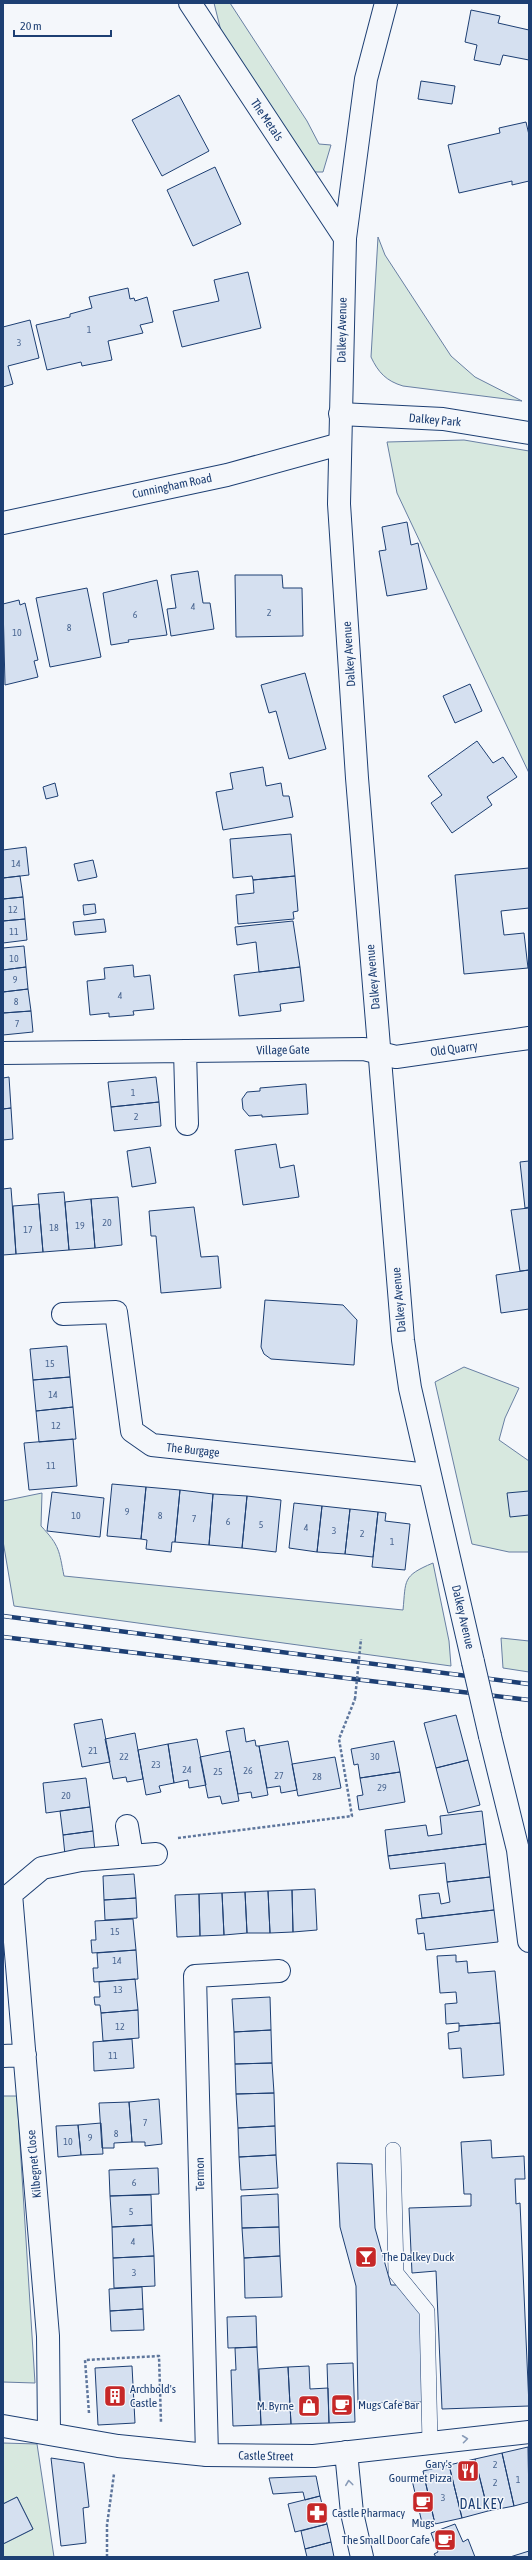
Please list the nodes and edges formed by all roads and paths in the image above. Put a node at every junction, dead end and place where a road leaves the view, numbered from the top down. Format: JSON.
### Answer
{"nodes":[{"id":1,"x":190,"y":3,"type":"edge"},
{"id":2,"x":386,"y":3,"type":"edge"},
{"id":3,"x":345,"y":238,"type":"junction"},
{"id":4,"x":340,"y":414,"type":"junction"},
{"id":5,"x":529,"y":433,"type":"edge"},
{"id":6,"x":340,"y":444,"type":"junction"},
{"id":7,"x":3,"y":523,"type":"edge"},
{"id":8,"x":529,"y":1038,"type":"edge"},
{"id":9,"x":185,"y":1051,"type":"junction"},
{"id":10,"x":3,"y":1053,"type":"edge"},
{"id":11,"x":380,"y":1053,"type":"junction"},
{"id":12,"x":186,"y":1124,"type":"dead end"},
{"id":13,"x":63,"y":1314,"type":"dead end"},
{"id":14,"x":430,"y":1475,"type":"junction"},
{"id":15,"x":361,"y":1639,"type":"dead end"},
{"id":16,"x":128,"y":1826,"type":"dead end"},
{"id":17,"x":156,"y":1854,"type":"joint"},
{"id":18,"x":132,"y":1856,"type":"junction"},
{"id":19,"x":7,"y":1895,"type":"edge"},
{"id":20,"x":529,"y":1941,"type":"edge"},
{"id":21,"x":279,"y":1971,"type":"dead end"},
{"id":22,"x":25,"y":2055,"type":"junction"},
{"id":23,"x":3,"y":2056,"type":"edge"},
{"id":24,"x":392,"y":2150,"type":"dead end"},
{"id":25,"x":3,"y":2426,"type":"edge"},
{"id":26,"x":529,"y":2432,"type":"edge"},
{"id":27,"x":49,"y":2433,"type":"junction"},
{"id":28,"x":89,"y":2442,"type":"junction"},
{"id":29,"x":430,"y":2443,"type":"junction"},
{"id":30,"x":118,"y":2446,"type":"junction"},
{"id":31,"x":162,"y":2452,"type":"junction"},
{"id":32,"x":346,"y":2452,"type":"junction"},
{"id":33,"x":207,"y":2455,"type":"junction"},
{"id":34,"x":107,"y":2557,"type":"edge"},
{"id":35,"x":362,"y":2557,"type":"edge"}],
"edges":[{"from":1,"to":3,"type":"street","name":"The Metals"},
{"from":2,"to":3,"type":"street","name":"Dalkey Avenue"},
{"from":3,"to":4,"type":"street","name":"Dalkey Avenue"},
{"from":4,"to":5,"type":"street","name":"Dalkey Park"},
{"from":4,"to":6,"type":"street","name":"Dalkey Avenue"},
{"from":6,"to":7,"type":"street","name":"Cunningham Road"},
{"from":6,"to":11,"type":"street","name":"Dalkey Avenue"},
{"from":8,"to":11,"type":"street","name":"Old Quarry"},
{"from":9,"to":10,"type":"street","name":"Village Gate"},
{"from":9,"to":11,"type":"street","name":"Village Gate"},
{"from":9,"to":12,"type":"street"},
{"from":11,"to":14,"type":"street","name":"Dalkey Avenue"},
{"from":13,"to":14,"type":"street","name":"The Burgage"},
{"from":14,"to":20,"type":"street","name":"Dalkey Avenue","bridge":true},
{"from":15,"to":17,"type":"path","bridge":true},
{"from":16,"to":18,"type":"street"},
{"from":17,"to":18,"type":"street","name":"Kilbegnet Close"},
{"from":18,"to":19,"type":"street","name":"Kilbegnet Close"},
{"from":19,"to":22,"type":"street","name":"Kilbegnet Close"},
{"from":21,"to":33,"type":"street","name":"Termon"},
{"from":22,"to":23,"type":"street"},
{"from":22,"to":27,"type":"street","name":"Kilbegnet Close"},
{"from":24,"to":29,"type":"lane"},
{"from":25,"to":27,"type":"street","name":"Castle Street"},
{"from":29,"to":26,"type":"street","name":"Castle Street","one_way":true},
{"from":27,"to":28,"type":"street","name":"Castle Street"},
{"from":28,"to":30,"type":"street","name":"Castle Street"},
{"from":28,"to":31,"type":"path"},
{"from":29,"to":32,"type":"street","name":"Castle Street"},
{"from":30,"to":31,"type":"street","name":"Castle Street"},
{"from":30,"to":34,"type":"path"},
{"from":31,"to":33,"type":"street","name":"Castle Street"},
{"from":32,"to":33,"type":"street","name":"Castle Street"},
{"from":35,"to":32,"type":"street","one_way":true}]}
